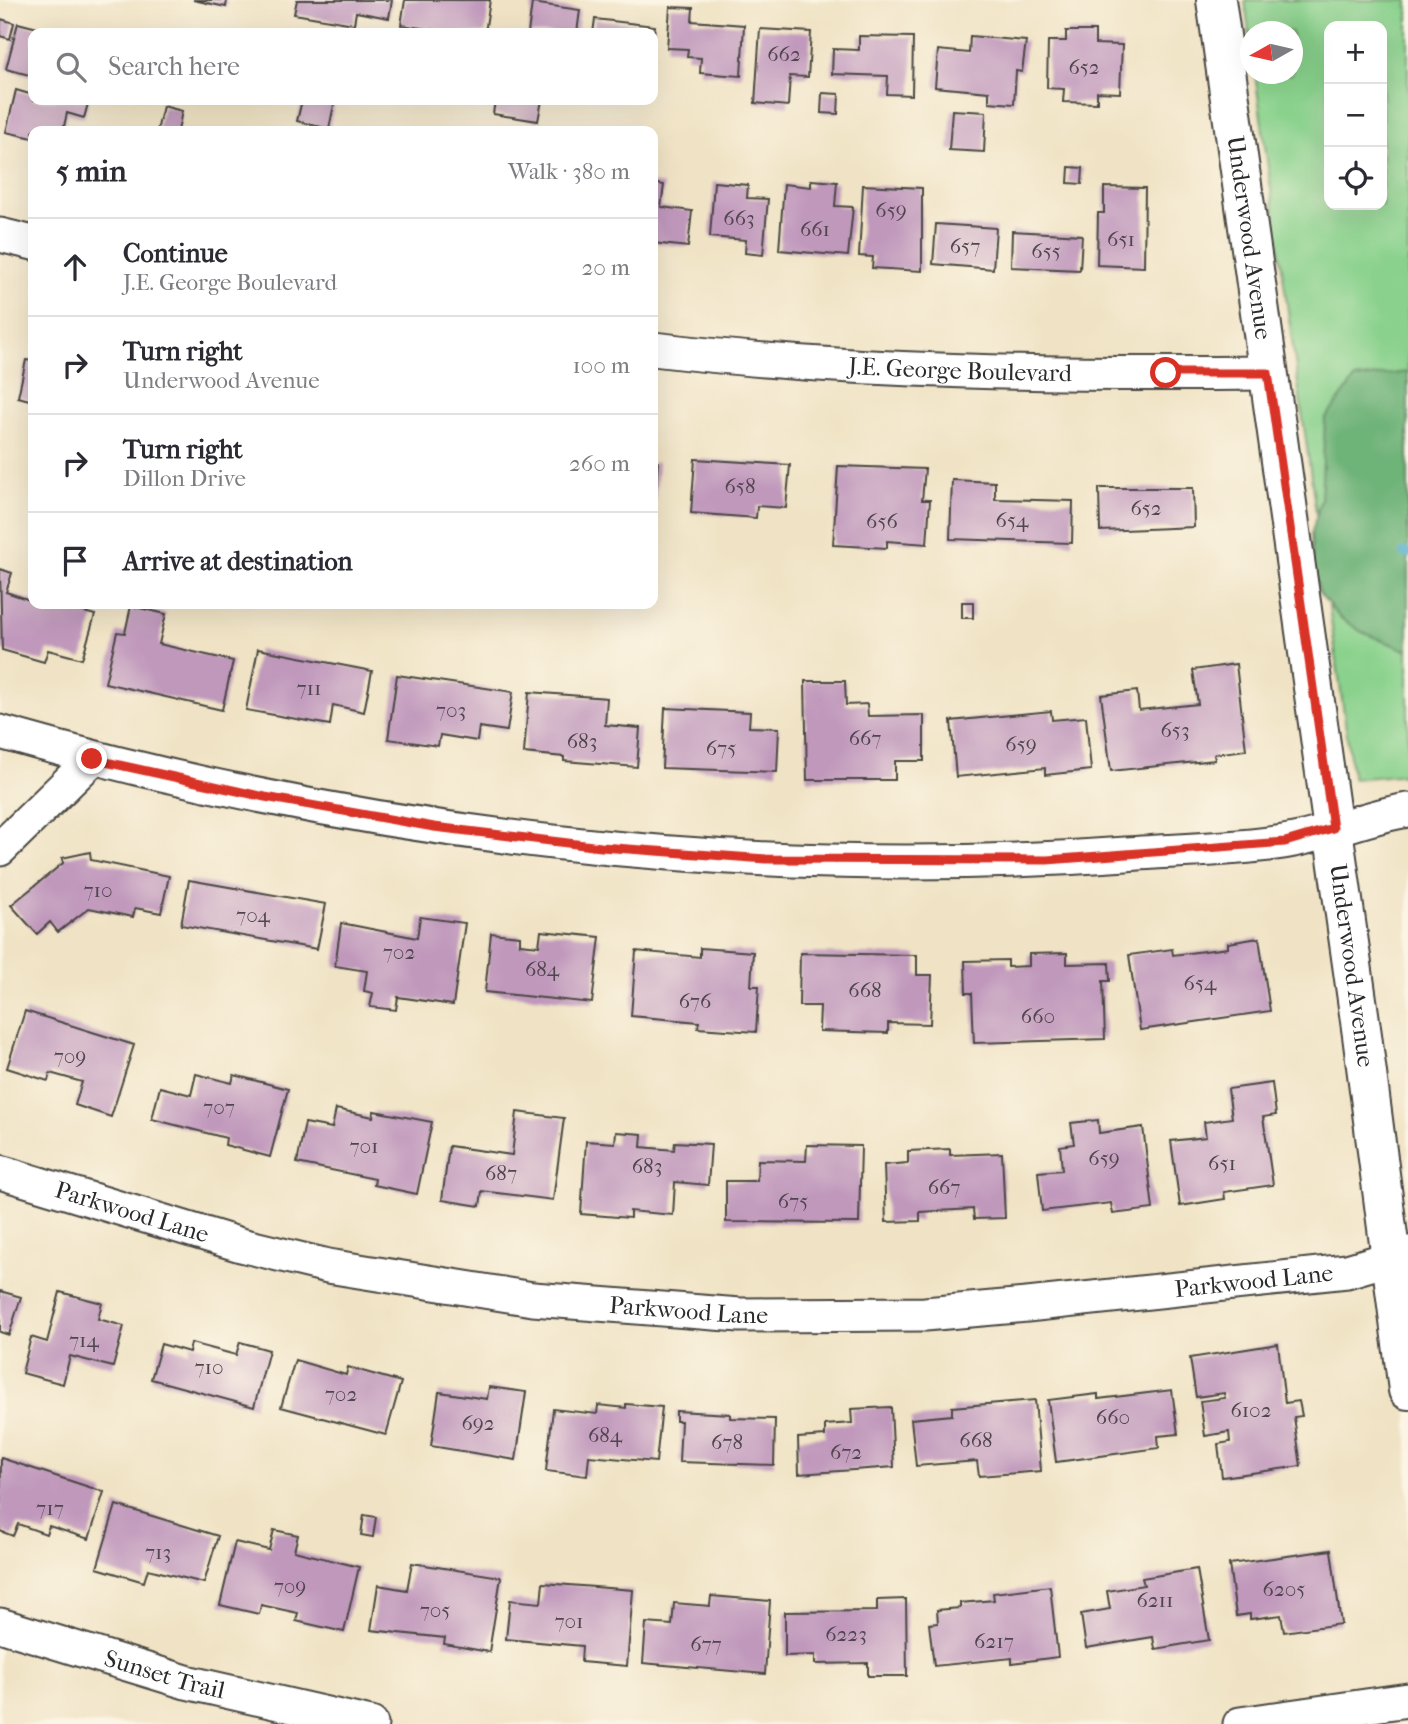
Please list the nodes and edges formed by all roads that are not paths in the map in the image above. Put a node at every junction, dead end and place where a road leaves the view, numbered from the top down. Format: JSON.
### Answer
{"nodes":[{"id":1,"x":1216,"y":0,"type":"edge"},
{"id":2,"x":0,"y":235,"type":"edge"},
{"id":3,"x":28,"y":242,"type":"edge"},
{"id":4,"x":658,"y":349,"type":"edge"},
{"id":5,"x":1268,"y":373,"type":"junction"},
{"id":6,"x":0,"y":733,"type":"edge"},
{"id":7,"x":92,"y":759,"type":"junction"},
{"id":8,"x":1408,"y":810,"type":"edge"},
{"id":9,"x":1333,"y":828,"type":"junction"},
{"id":10,"x":0,"y":849,"type":"edge"},
{"id":11,"x":0,"y":1172,"type":"edge"},
{"id":12,"x":1399,"y":1255,"type":"edge"},
{"id":13,"x":1408,"y":1390,"type":"edge"},
{"id":14,"x":0,"y":1625,"type":"edge"},
{"id":15,"x":1408,"y":1700,"type":"edge"},
{"id":16,"x":371,"y":1724,"type":"edge"},
{"id":17,"x":1240,"y":1724,"type":"edge"}],
"edges":[{"from":1,"to":5,"type":"main road","name":"Underwood Avenue"},
{"from":2,"to":3,"type":"street"},
{"from":4,"to":5,"type":"street","name":"J.E. George Boulevard"},
{"from":5,"to":9,"type":"main road","name":"Underwood Avenue"},
{"from":6,"to":7,"type":"street"},
{"from":7,"to":9,"type":"street"},
{"from":7,"to":10,"type":"street"},
{"from":8,"to":9,"type":"street"},
{"from":9,"to":12,"type":"main road","name":"Underwood Avenue"},
{"from":11,"to":12,"type":"street","name":"Parkwood Lane"},
{"from":12,"to":13,"type":"main road","name":"Underwood Avenue"},
{"from":14,"to":16,"type":"street","name":"Sunset Trail"},
{"from":15,"to":17,"type":"street"}]}
